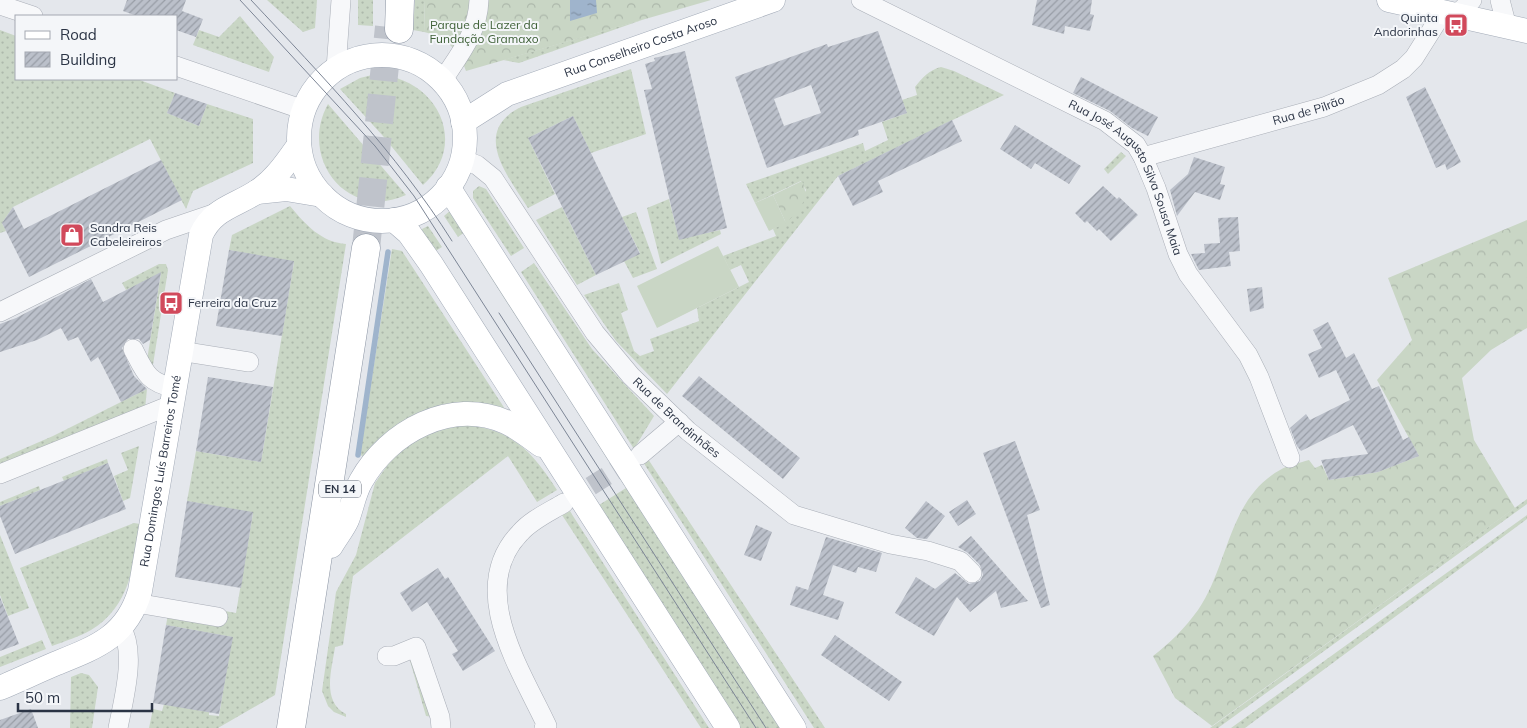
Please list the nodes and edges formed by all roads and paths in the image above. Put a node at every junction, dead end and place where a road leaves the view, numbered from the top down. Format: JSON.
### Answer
{"nodes":[{"id":1,"x":340,"y":0,"type":"edge"},
{"id":2,"x":390,"y":0,"type":"edge"},
{"id":3,"x":400,"y":0,"type":"edge"},
{"id":4,"x":479,"y":0,"type":"edge"},
{"id":5,"x":773,"y":0,"type":"edge"},
{"id":6,"x":861,"y":0,"type":"edge"},
{"id":7,"x":1389,"y":0,"type":"edge"},
{"id":8,"x":1500,"y":0,"type":"edge"},
{"id":9,"x":0,"y":5,"type":"edge"},
{"id":10,"x":1457,"y":9,"type":"edge"},
{"id":11,"x":30,"y":15,"type":"edge"},
{"id":12,"x":1517,"y":29,"type":"edge"},
{"id":13,"x":178,"y":67,"type":"edge"},
{"id":14,"x":336,"y":69,"type":"junction"},
{"id":15,"x":448,"y":89,"type":"junction"},
{"id":16,"x":507,"y":94,"type":"junction"},
{"id":17,"x":304,"y":110,"type":"junction"},
{"id":18,"x":463,"y":122,"type":"junction"},
{"id":19,"x":299,"y":145,"type":"junction"},
{"id":20,"x":1143,"y":157,"type":"junction"},
{"id":21,"x":461,"y":159,"type":"junction"},
{"id":22,"x":448,"y":188,"type":"junction"},
{"id":23,"x":257,"y":192,"type":"junction"},
{"id":24,"x":322,"y":195,"type":"junction"},
{"id":25,"x":216,"y":213,"type":"junction"},
{"id":26,"x":394,"y":220,"type":"junction"},
{"id":27,"x":0,"y":312,"type":"edge"},
{"id":28,"x":181,"y":346,"type":"junction"},
{"id":29,"x":133,"y":349,"type":"dead end"},
{"id":30,"x":250,"y":356,"type":"dead end"},
{"id":31,"x":172,"y":397,"type":"junction"},
{"id":32,"x":679,"y":422,"type":"junction"},
{"id":33,"x":551,"y":452,"type":"junction"},
{"id":34,"x":640,"y":455,"type":"tunnel mouth"},
{"id":35,"x":1290,"y":458,"type":"dead end"},
{"id":36,"x":0,"y":474,"type":"edge"},
{"id":37,"x":564,"y":503,"type":"tunnel mouth"},
{"id":38,"x":331,"y":546,"type":"junction"},
{"id":39,"x":972,"y":573,"type":"dead end"},
{"id":40,"x":138,"y":597,"type":"junction"},
{"id":41,"x":213,"y":610,"type":"dead end"},
{"id":42,"x":121,"y":628,"type":"junction"},
{"id":43,"x":388,"y":656,"type":"dead end"},
{"id":44,"x":0,"y":688,"type":"edge"},
{"id":45,"x":546,"y":727,"type":"edge"},
{"id":46,"x":118,"y":728,"type":"edge"},
{"id":47,"x":291,"y":728,"type":"edge"},
{"id":48,"x":302,"y":728,"type":"edge"},
{"id":49,"x":441,"y":728,"type":"edge"},
{"id":50,"x":728,"y":728,"type":"edge"},
{"id":51,"x":794,"y":728,"type":"edge"}],
"edges":[{"from":1,"to":14,"type":"street"},
{"from":2,"to":3,"type":"highway"},
{"from":4,"to":15,"type":"street"},
{"from":5,"to":16,"type":"main road","name":"Rua Conselheiro Costa Aroso"},
{"from":6,"to":20,"type":"street","name":"Rua José Augusto Silva Sousa Maia"},
{"from":7,"to":10,"type":"main road"},
{"from":8,"to":12,"type":"street"},
{"from":9,"to":11,"type":"street"},
{"from":10,"to":12,"type":"main road"},
{"from":10,"to":20,"type":"street","name":"Rua de Pilrão"},
{"from":13,"to":17,"type":"street"},
{"from":14,"to":15,"type":"main road"},
{"from":14,"to":17,"type":"main road"},
{"from":15,"to":16,"type":"main road","name":"Rua Conselheiro Costa Aroso"},
{"from":15,"to":18,"type":"main road"},
{"from":16,"to":18,"type":"main road","name":"Rua Conselheiro Costa Aroso"},
{"from":17,"to":19,"type":"main road"},
{"from":18,"to":21,"type":"main road"},
{"from":19,"to":23,"type":"main road"},
{"from":19,"to":24,"type":"main road"},
{"from":20,"to":35,"type":"street","name":"Rua José Augusto Silva Sousa Maia"},
{"from":21,"to":22,"type":"main road"},
{"from":21,"to":32,"type":"street","name":"Rua de Brandinhães"},
{"from":22,"to":26,"type":"main road"},
{"from":22,"to":51,"type":"main road"},
{"from":23,"to":24,"type":"main road"},
{"from":23,"to":25,"type":"main road"},
{"from":24,"to":26,"type":"main road"},
{"from":25,"to":27,"type":"street"},
{"from":25,"to":28,"type":"main road","name":"Rua Domingos Luís Barreiros Tomé"},
{"from":26,"to":33,"type":"main road"},
{"from":28,"to":30,"type":"street"},
{"from":28,"to":31,"type":"main road","name":"Rua Domingos Luís Barreiros Tomé"},
{"from":29,"to":31,"type":"street"},
{"from":31,"to":36,"type":"street"},
{"from":31,"to":40,"type":"main road","name":"Rua Domingos Luís Barreiros Tomé"},
{"from":32,"to":34,"type":"street"},
{"from":32,"to":39,"type":"street","name":"Rua de Brandinhães"},
{"from":33,"to":38,"type":"main road"},
{"from":33,"to":50,"type":"main road"},
{"from":37,"to":45,"type":"street"},
{"from":38,"to":47,"type":"highway","number":"EN 14"},
{"from":38,"to":48,"type":"highway","number":"EN 14"},
{"from":40,"to":41,"type":"street"},
{"from":40,"to":42,"type":"main road","name":"Rua Domingos Luís Barreiros Tomé"},
{"from":42,"to":44,"type":"main road"},
{"from":42,"to":46,"type":"street"},
{"from":43,"to":49,"type":"street"}]}
